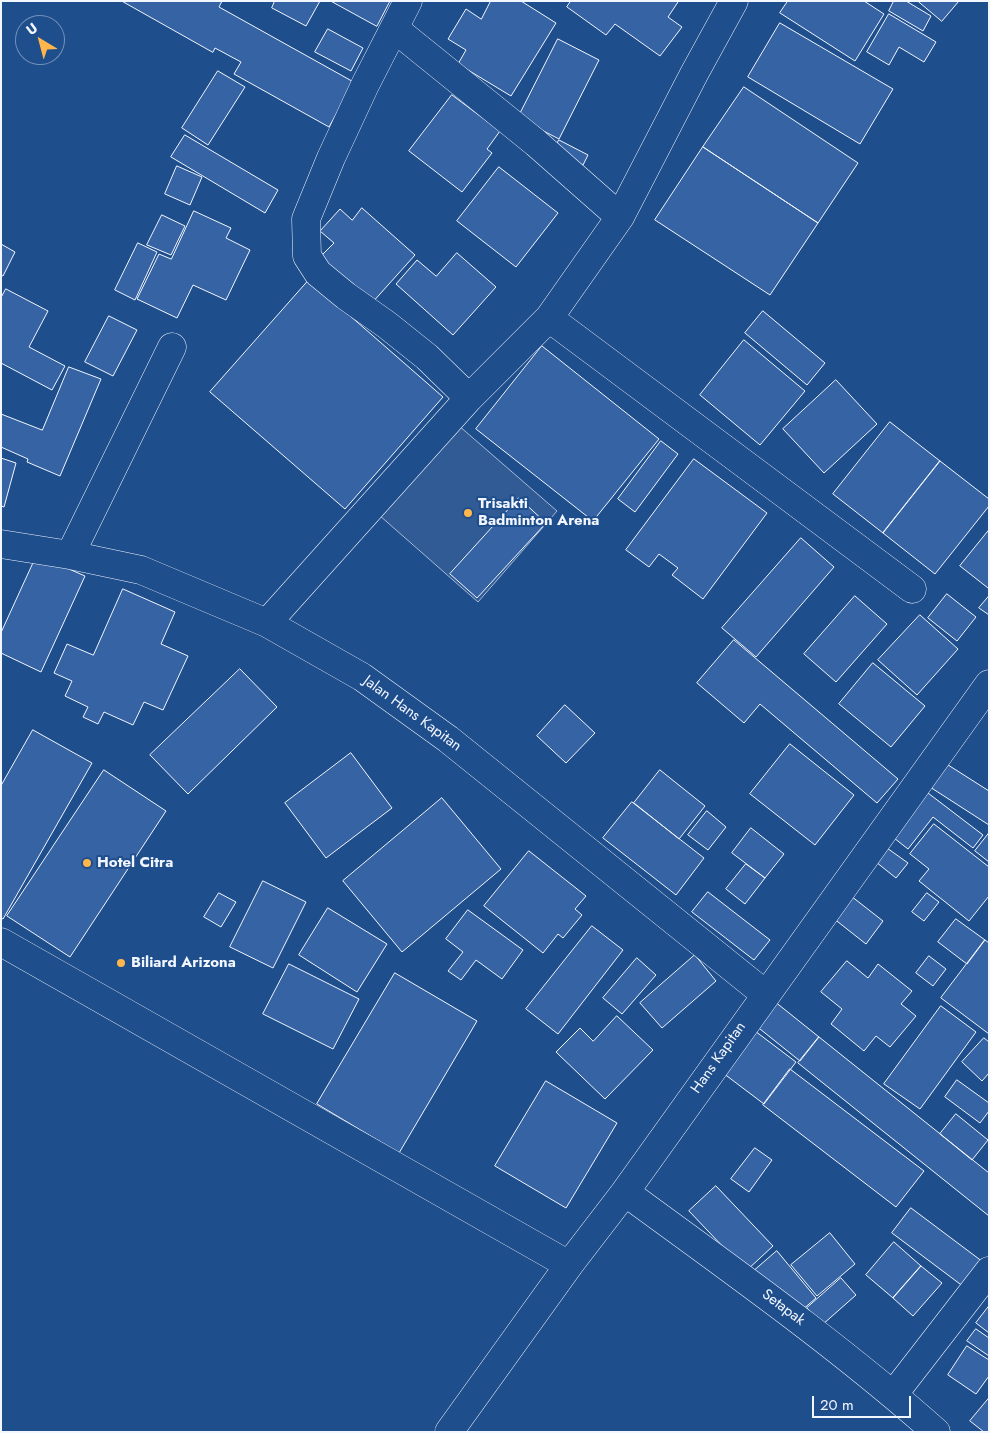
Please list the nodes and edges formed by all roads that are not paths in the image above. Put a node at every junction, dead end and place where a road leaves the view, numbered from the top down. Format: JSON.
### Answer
{"nodes":[{"id":1,"x":408,"y":1,"type":"edge"},
{"id":2,"x":734,"y":1,"type":"edge"},
{"id":3,"x":395,"y":29,"type":"junction"},
{"id":4,"x":620,"y":217,"type":"junction"},
{"id":5,"x":549,"y":318,"type":"junction"},
{"id":6,"x":172,"y":347,"type":"dead end"},
{"id":7,"x":468,"y":398,"type":"junction"},
{"id":8,"x":1,"y":544,"type":"edge"},
{"id":9,"x":70,"y":555,"type":"junction"},
{"id":10,"x":912,"y":588,"type":"dead end"},
{"id":11,"x":267,"y":623,"type":"junction"},
{"id":12,"x":989,"y":684,"type":"edge"},
{"id":13,"x":1,"y":942,"type":"edge"},
{"id":14,"x":765,"y":994,"type":"junction"},
{"id":15,"x":625,"y":1192,"type":"junction"},
{"id":16,"x":569,"y":1265,"type":"junction"},
{"id":17,"x":989,"y":1270,"type":"edge"},
{"id":18,"x":893,"y":1396,"type":"junction"},
{"id":19,"x":449,"y":1432,"type":"edge"},
{"id":20,"x":936,"y":1432,"type":"edge"}],
"edges":[{"from":1,"to":3,"type":"street"},
{"from":2,"to":4,"type":"street"},
{"from":3,"to":4,"type":"street"},
{"from":3,"to":7,"type":"street"},
{"from":4,"to":5,"type":"street"},
{"from":5,"to":7,"type":"street"},
{"from":5,"to":10,"type":"street"},
{"from":6,"to":9,"type":"street"},
{"from":7,"to":11,"type":"street"},
{"from":8,"to":9,"type":"street","name":"Jalan Hans Kapitan"},
{"from":9,"to":11,"type":"street","name":"Jalan Hans Kapitan"},
{"from":11,"to":14,"type":"street","name":"Jalan Hans Kapitan"},
{"from":12,"to":14,"type":"street","name":"Hans Kapitan"},
{"from":13,"to":16,"type":"street"},
{"from":14,"to":15,"type":"street","name":"Hans Kapitan"},
{"from":15,"to":16,"type":"street","name":"Hans Kapitan"},
{"from":15,"to":18,"type":"street","name":"Setapak"},
{"from":16,"to":19,"type":"street","name":"Hans Kapitan"},
{"from":17,"to":18,"type":"street"},
{"from":18,"to":20,"type":"street","name":"Setapak"}]}
